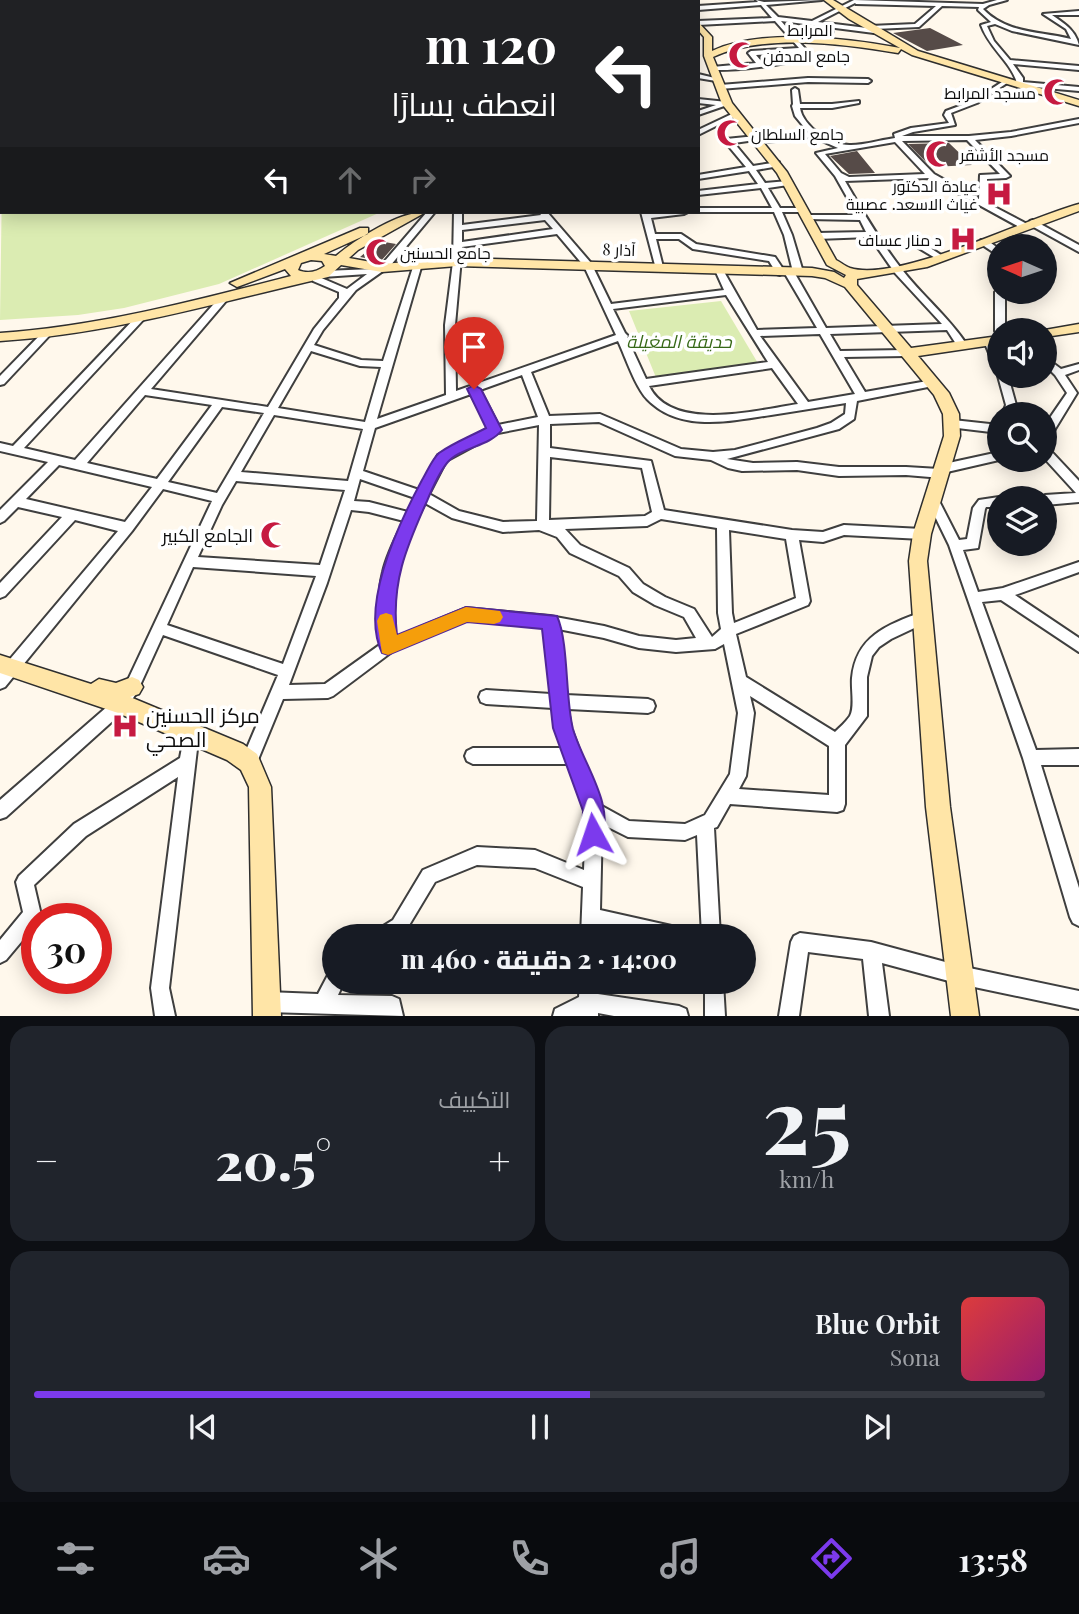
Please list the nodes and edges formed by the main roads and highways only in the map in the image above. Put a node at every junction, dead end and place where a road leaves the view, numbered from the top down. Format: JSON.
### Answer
{"nodes":[{"id":1,"x":828,"y":0,"type":"edge"},
{"id":2,"x":789,"y":32,"type":"road end"},
{"id":3,"x":729,"y":37,"type":"dead end"},
{"id":4,"x":705,"y":43,"type":"edge"},
{"id":5,"x":915,"y":53,"type":"junction"},
{"id":6,"x":1079,"y":103,"type":"edge"},
{"id":7,"x":1079,"y":207,"type":"edge"},
{"id":8,"x":401,"y":214,"type":"edge"},
{"id":9,"x":416,"y":214,"type":"edge"},
{"id":10,"x":354,"y":247,"type":"junction"},
{"id":11,"x":310,"y":256,"type":"junction"},
{"id":12,"x":296,"y":261,"type":"junction"},
{"id":13,"x":831,"y":262,"type":"junction"},
{"id":14,"x":356,"y":265,"type":"junction"},
{"id":15,"x":322,"y":269,"type":"junction"},
{"id":16,"x":813,"y":272,"type":"junction"},
{"id":17,"x":858,"y":274,"type":"junction"},
{"id":18,"x":852,"y":288,"type":"junction"},
{"id":19,"x":0,"y":326,"type":"edge"},
{"id":20,"x":1079,"y":328,"type":"edge"},
{"id":21,"x":1057,"y":331,"type":"edge"},
{"id":22,"x":0,"y":337,"type":"edge"},
{"id":23,"x":987,"y":339,"type":"edge"},
{"id":24,"x":906,"y":353,"type":"junction"},
{"id":25,"x":6,"y":666,"type":"edge"},
{"id":26,"x":267,"y":1009,"type":"edge"},
{"id":27,"x":965,"y":1016,"type":"edge"}],
"edges":[{"from":1,"to":5,"type":"main road"},
{"from":2,"to":3,"type":"main road"},
{"from":4,"to":5,"type":"main road","name":"المرابط"},
{"from":4,"to":13,"type":"main road"},
{"from":5,"to":6,"type":"main road"},
{"from":7,"to":17,"type":"main road"},
{"from":8,"to":11,"type":"main road"},
{"from":9,"to":10,"type":"main road"},
{"from":10,"to":14,"type":"main road"},
{"from":10,"to":15,"type":"main road"},
{"from":11,"to":12,"type":"main road"},
{"from":11,"to":15,"type":"main road","name":"8 آذار"},
{"from":12,"to":15,"type":"main road"},
{"from":12,"to":19,"type":"main road"},
{"from":13,"to":16,"type":"main road"},
{"from":13,"to":17,"type":"main road"},
{"from":14,"to":15,"type":"main road","name":"8 آذار"},
{"from":14,"to":16,"type":"main road","name":"8 آذار"},
{"from":15,"to":22,"type":"main road"},
{"from":16,"to":18,"type":"main road","name":"8 آذار"},
{"from":17,"to":18,"type":"main road"},
{"from":18,"to":24,"type":"main road"},
{"from":20,"to":21,"type":"main road"},
{"from":23,"to":24,"type":"main road"},
{"from":24,"to":27,"type":"main road"},
{"from":25,"to":26,"type":"main road"}]}
